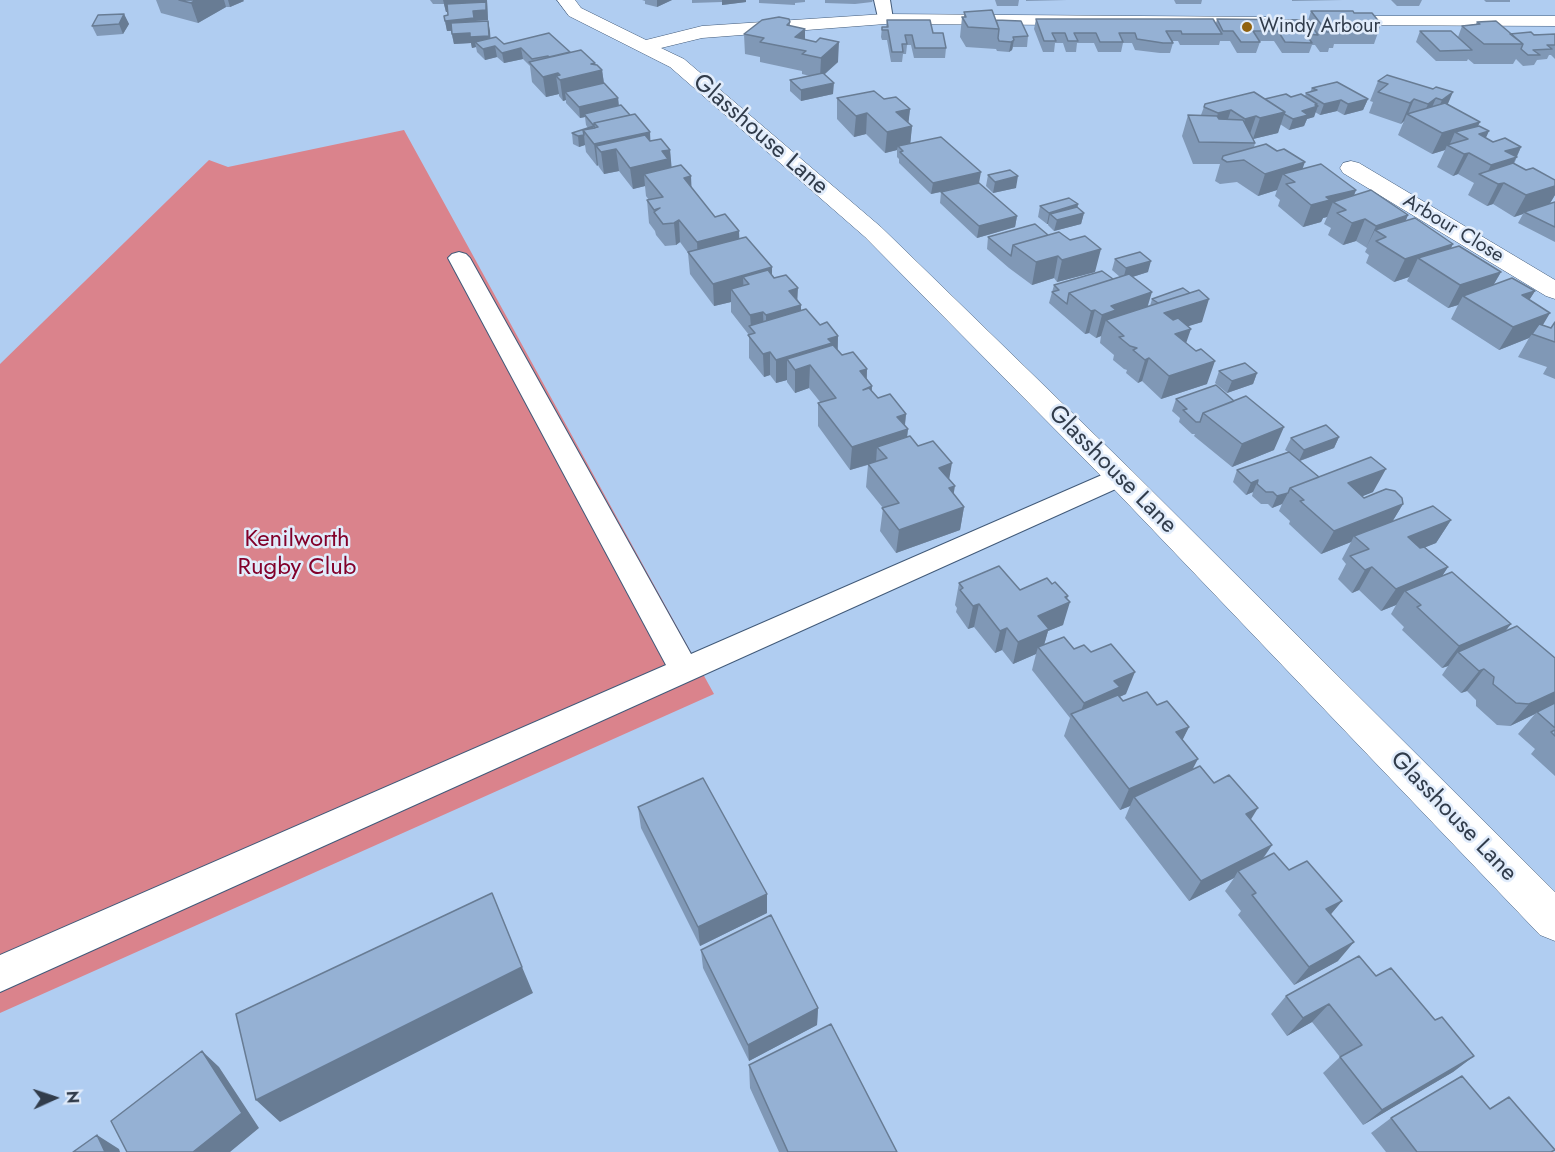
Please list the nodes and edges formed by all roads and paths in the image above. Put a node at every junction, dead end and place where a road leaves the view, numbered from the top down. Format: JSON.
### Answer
{"nodes":[{"id":1,"x":566,"y":0,"type":"edge"},
{"id":2,"x":882,"y":0,"type":"edge"},
{"id":3,"x":885,"y":19,"type":"junction"},
{"id":4,"x":1282,"y":21,"type":"edge"},
{"id":5,"x":1317,"y":21,"type":"edge"},
{"id":6,"x":1555,"y":21,"type":"edge"},
{"id":7,"x":645,"y":46,"type":"junction"},
{"id":8,"x":1351,"y":168,"type":"dead end"},
{"id":9,"x":459,"y":258,"type":"dead end"},
{"id":10,"x":1555,"y":291,"type":"edge"},
{"id":11,"x":1120,"y":477,"type":"junction"},
{"id":12,"x":684,"y":670,"type":"junction"},
{"id":13,"x":1555,"y":921,"type":"edge"},
{"id":14,"x":0,"y":974,"type":"edge"}],
"edges":[{"from":1,"to":7,"type":"street","name":"Glasshouse Lane"},
{"from":2,"to":3,"type":"lane"},
{"from":3,"to":4,"type":"street"},
{"from":3,"to":7,"type":"street"},
{"from":5,"to":6,"type":"street"},
{"from":7,"to":11,"type":"street","name":"Glasshouse Lane"},
{"from":8,"to":10,"type":"street","name":"Arbour Close"},
{"from":9,"to":12,"type":"lane"},
{"from":11,"to":12,"type":"lane"},
{"from":11,"to":13,"type":"street","name":"Glasshouse Lane"},
{"from":12,"to":14,"type":"lane"}]}
